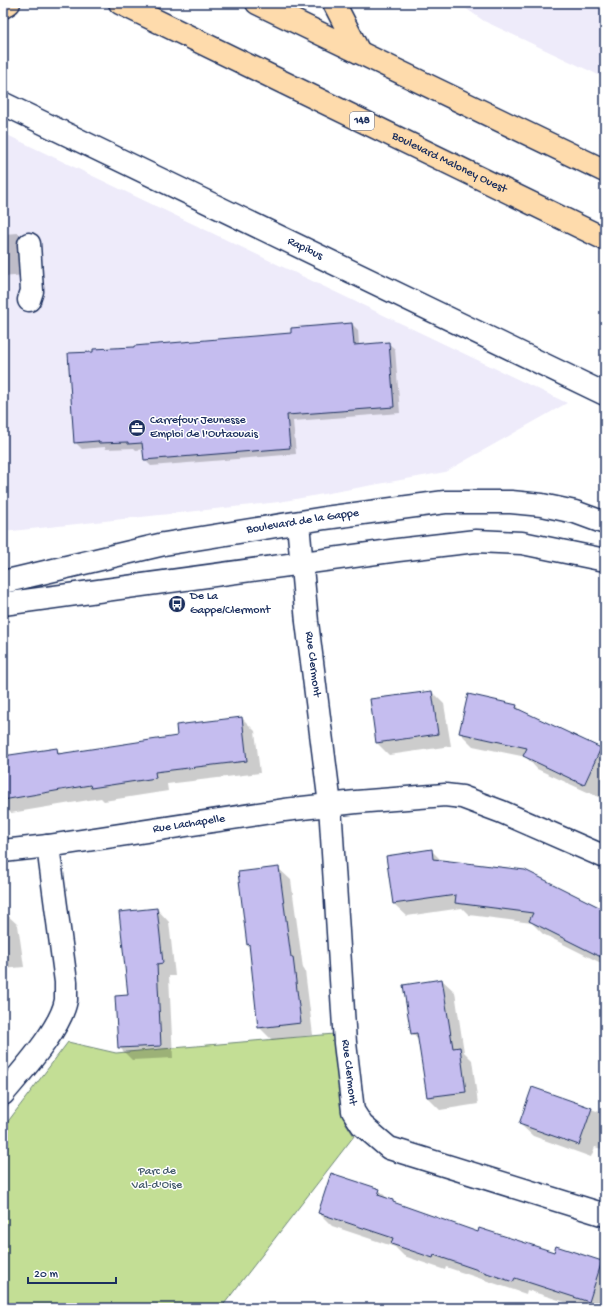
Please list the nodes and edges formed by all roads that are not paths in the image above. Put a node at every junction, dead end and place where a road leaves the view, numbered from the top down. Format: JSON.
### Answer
{"nodes":[{"id":1,"x":8,"y":3,"type":"edge"},
{"id":2,"x":120,"y":3,"type":"edge"},
{"id":3,"x":257,"y":3,"type":"edge"},
{"id":4,"x":334,"y":3,"type":"edge"},
{"id":5,"x":3,"y":8,"type":"edge"},
{"id":6,"x":359,"y":52,"type":"junction"},
{"id":7,"x":4,"y":104,"type":"dead end"},
{"id":8,"x":605,"y":171,"type":"edge"},
{"id":9,"x":605,"y":239,"type":"edge"},
{"id":10,"x":29,"y":244,"type":"dead end"},
{"id":11,"x":29,"y":300,"type":"dead end"},
{"id":12,"x":605,"y":394,"type":"edge"},
{"id":13,"x":298,"y":523,"type":"junction"},
{"id":14,"x":605,"y":523,"type":"edge"},
{"id":15,"x":605,"y":560,"type":"edge"},
{"id":16,"x":301,"y":562,"type":"junction"},
{"id":17,"x":3,"y":582,"type":"edge"},
{"id":18,"x":3,"y":604,"type":"edge"},
{"id":19,"x":330,"y":805,"type":"junction"},
{"id":20,"x":48,"y":846,"type":"junction"},
{"id":21,"x":3,"y":851,"type":"edge"},
{"id":22,"x":605,"y":857,"type":"edge"},
{"id":23,"x":3,"y":1094,"type":"edge"},
{"id":24,"x":605,"y":1215,"type":"edge"}],
"edges":[{"from":1,"to":5,"type":"main road"},
{"from":2,"to":9,"type":"main road","name":"Boulevard Maloney Ouest","number":"148"},
{"from":3,"to":6,"type":"main road"},
{"from":4,"to":6,"type":"main road"},
{"from":6,"to":8,"type":"main road"},
{"from":7,"to":12,"type":"street","name":"Rapibus"},
{"from":10,"to":11,"type":"street"},
{"from":13,"to":14,"type":"street","name":"Boulevard de la Gappe"},
{"from":13,"to":16,"type":"street","name":"Rue Clermont"},
{"from":13,"to":17,"type":"street","name":"Boulevard de la Gappe"},
{"from":15,"to":16,"type":"street"},
{"from":16,"to":18,"type":"street"},
{"from":16,"to":19,"type":"street","name":"Rue Clermont"},
{"from":19,"to":20,"type":"street","name":"Rue Lachapelle"},
{"from":19,"to":22,"type":"street"},
{"from":19,"to":24,"type":"street","name":"Rue Clermont"},
{"from":20,"to":21,"type":"street","name":"Rue Lachapelle"},
{"from":20,"to":23,"type":"street"}]}
